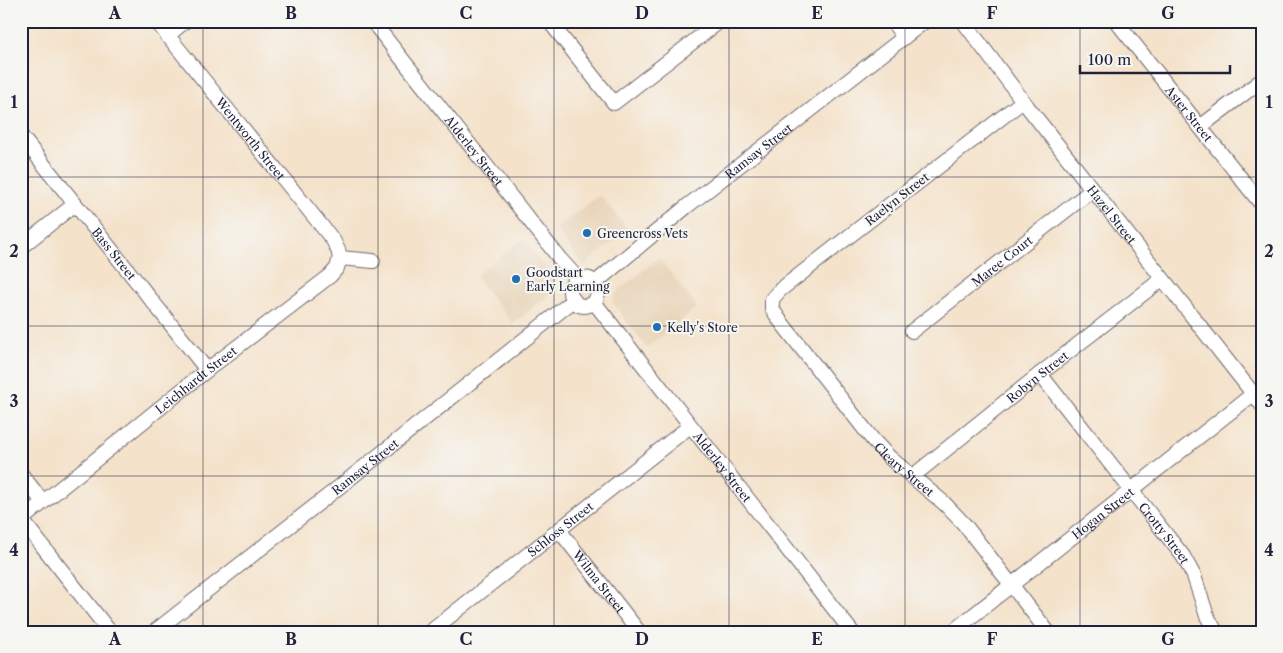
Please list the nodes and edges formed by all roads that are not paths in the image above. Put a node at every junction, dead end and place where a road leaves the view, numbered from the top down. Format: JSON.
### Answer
{"nodes":[{"id":1,"x":156,"y":21,"type":"edge"},
{"id":2,"x":185,"y":21,"type":"edge"},
{"id":3,"x":372,"y":21,"type":"edge"},
{"id":4,"x":550,"y":21,"type":"edge"},
{"id":5,"x":892,"y":21,"type":"edge"},
{"id":6,"x":924,"y":21,"type":"edge"},
{"id":7,"x":963,"y":21,"type":"edge"},
{"id":8,"x":718,"y":22,"type":"edge"},
{"id":9,"x":1123,"y":23,"type":"edge"},
{"id":10,"x":167,"y":36,"type":"junction"},
{"id":11,"x":904,"y":37,"type":"junction"},
{"id":12,"x":1262,"y":80,"type":"edge"},
{"id":13,"x":1023,"y":101,"type":"junction"},
{"id":14,"x":1200,"y":127,"type":"junction"},
{"id":15,"x":21,"y":136,"type":"edge"},
{"id":16,"x":1092,"y":190,"type":"junction"},
{"id":17,"x":74,"y":204,"type":"junction"},
{"id":18,"x":1262,"y":205,"type":"edge"},
{"id":19,"x":21,"y":247,"type":"edge"},
{"id":20,"x":340,"y":258,"type":"junction"},
{"id":21,"x":372,"y":261,"type":"dead end"},
{"id":22,"x":578,"y":279,"type":"junction"},
{"id":23,"x":1162,"y":279,"type":"junction"},
{"id":24,"x":595,"y":283,"type":"junction"},
{"id":25,"x":772,"y":299,"type":"joint"},
{"id":26,"x":574,"y":300,"type":"junction"},
{"id":27,"x":594,"y":302,"type":"junction"},
{"id":28,"x":912,"y":331,"type":"dead end"},
{"id":29,"x":207,"y":370,"type":"junction"},
{"id":30,"x":1040,"y":374,"type":"junction"},
{"id":31,"x":1258,"y":400,"type":"edge"},
{"id":32,"x":690,"y":426,"type":"junction"},
{"id":33,"x":21,"y":474,"type":"edge"},
{"id":34,"x":913,"y":476,"type":"junction"},
{"id":35,"x":1131,"y":490,"type":"junction"},
{"id":36,"x":43,"y":502,"type":"junction"},
{"id":37,"x":21,"y":520,"type":"edge"},
{"id":38,"x":560,"y":530,"type":"junction"},
{"id":39,"x":1012,"y":585,"type":"junction"},
{"id":40,"x":110,"y":632,"type":"edge"},
{"id":41,"x":154,"y":632,"type":"edge"},
{"id":42,"x":430,"y":632,"type":"edge"},
{"id":43,"x":639,"y":632,"type":"edge"},
{"id":44,"x":852,"y":632,"type":"edge"},
{"id":45,"x":952,"y":632,"type":"edge"},
{"id":46,"x":1048,"y":632,"type":"edge"},
{"id":47,"x":1216,"y":632,"type":"edge"}],
"edges":[{"from":1,"to":10,"type":"street","name":"Wentworth Street"},
{"from":2,"to":10,"type":"street"},
{"from":3,"to":22,"type":"street","name":"Alderley Street"},
{"from":4,"to":8,"type":"street"},
{"from":5,"to":11,"type":"street"},
{"from":6,"to":11,"type":"street","name":"Ramsay Street"},
{"from":7,"to":13,"type":"street","name":"Hazel Street"},
{"from":9,"to":14,"type":"street","name":"Aster Street"},
{"from":10,"to":20,"type":"street","name":"Wentworth Street"},
{"from":11,"to":24,"type":"street","name":"Ramsay Street"},
{"from":12,"to":14,"type":"street"},
{"from":13,"to":16,"type":"street","name":"Hazel Street"},
{"from":13,"to":25,"type":"street","name":"Raelyn Street"},
{"from":14,"to":18,"type":"street","name":"Aster Street"},
{"from":15,"to":17,"type":"street","name":"Bass Street"},
{"from":16,"to":23,"type":"street","name":"Hazel Street"},
{"from":16,"to":28,"type":"street","name":"Maree Court"},
{"from":17,"to":19,"type":"street"},
{"from":17,"to":29,"type":"street","name":"Bass Street"},
{"from":20,"to":21,"type":"street"},
{"from":20,"to":29,"type":"street","name":"Leichhardt Street"},
{"from":22,"to":24,"type":"street"},
{"from":22,"to":26,"type":"street"},
{"from":23,"to":30,"type":"street","name":"Robyn Street"},
{"from":23,"to":31,"type":"street","name":"Hazel Street"},
{"from":24,"to":27,"type":"street"},
{"from":25,"to":34,"type":"street","name":"Cleary Street"},
{"from":26,"to":27,"type":"street"},
{"from":26,"to":41,"type":"street","name":"Ramsay Street"},
{"from":27,"to":32,"type":"street","name":"Alderley Street"},
{"from":29,"to":36,"type":"street","name":"Leichhardt Street"},
{"from":30,"to":34,"type":"street","name":"Robyn Street"},
{"from":30,"to":35,"type":"street","name":"Crotty Street"},
{"from":31,"to":35,"type":"street","name":"Hogan Street"},
{"from":32,"to":38,"type":"street","name":"Schloss Street"},
{"from":32,"to":44,"type":"street","name":"Alderley Street"},
{"from":33,"to":36,"type":"street"},
{"from":34,"to":39,"type":"street","name":"Cleary Street"},
{"from":35,"to":39,"type":"street","name":"Hogan Street"},
{"from":35,"to":47,"type":"street","name":"Crotty Street"},
{"from":36,"to":37,"type":"street","name":"Leichhardt Street"},
{"from":37,"to":40,"type":"street"},
{"from":38,"to":42,"type":"street","name":"Schloss Street"},
{"from":38,"to":43,"type":"street","name":"Wilma Street"},
{"from":39,"to":45,"type":"street","name":"Hogan Street"},
{"from":39,"to":46,"type":"street","name":"Cleary Street"}]}
